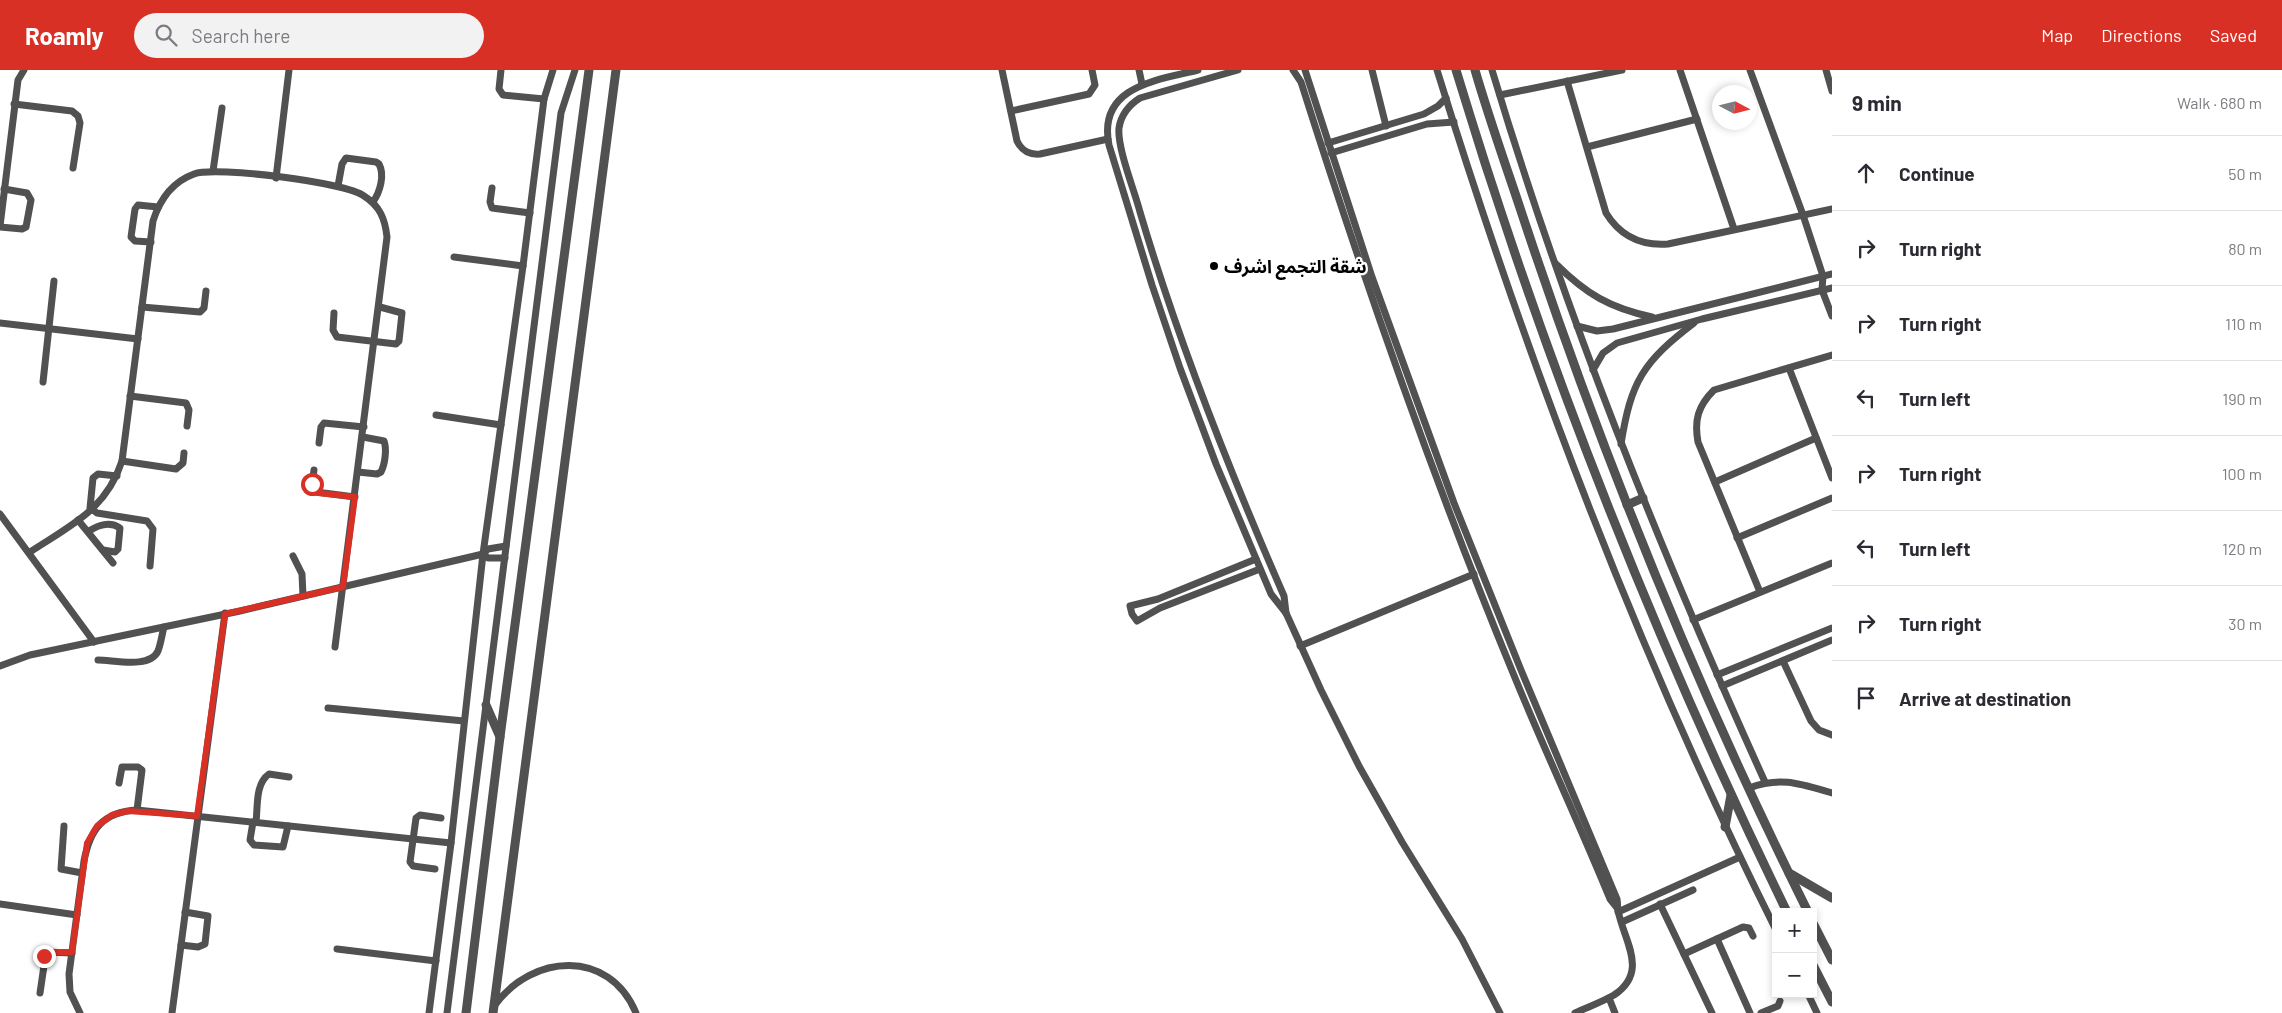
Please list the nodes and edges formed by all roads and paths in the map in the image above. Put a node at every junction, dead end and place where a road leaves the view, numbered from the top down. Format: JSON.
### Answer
{"nodes":[{"id":1,"x":24,"y":70,"type":"edge"},
{"id":2,"x":289,"y":70,"type":"edge"},
{"id":3,"x":501,"y":70,"type":"edge"},
{"id":4,"x":553,"y":70,"type":"edge"},
{"id":5,"x":575,"y":70,"type":"edge"},
{"id":6,"x":590,"y":70,"type":"edge"},
{"id":7,"x":616,"y":70,"type":"edge"},
{"id":8,"x":1002,"y":70,"type":"edge"},
{"id":9,"x":1092,"y":70,"type":"edge"},
{"id":10,"x":1138,"y":70,"type":"edge"},
{"id":11,"x":1198,"y":70,"type":"edge"},
{"id":12,"x":1238,"y":70,"type":"edge"},
{"id":13,"x":1293,"y":70,"type":"edge"},
{"id":14,"x":1305,"y":70,"type":"edge"},
{"id":15,"x":1372,"y":70,"type":"edge"},
{"id":16,"x":1437,"y":70,"type":"edge"},
{"id":17,"x":1456,"y":70,"type":"edge"},
{"id":18,"x":1475,"y":70,"type":"edge"},
{"id":19,"x":1492,"y":70,"type":"edge"},
{"id":20,"x":1622,"y":70,"type":"edge"},
{"id":21,"x":1680,"y":70,"type":"edge"},
{"id":22,"x":1750,"y":70,"type":"edge"},
{"id":23,"x":1826,"y":70,"type":"edge"},
{"id":24,"x":1567,"y":81,"type":"junction"},
{"id":25,"x":1142,"y":84,"type":"junction"},
{"id":26,"x":1832,"y":91,"type":"edge"},
{"id":27,"x":1500,"y":95,"type":"junction"},
{"id":28,"x":1446,"y":98,"type":"junction"},
{"id":29,"x":544,"y":100,"type":"junction"},
{"id":30,"x":14,"y":104,"type":"junction"},
{"id":31,"x":222,"y":108,"type":"dead end"},
{"id":32,"x":1011,"y":111,"type":"junction"},
{"id":33,"x":1428,"y":112,"type":"junction"},
{"id":34,"x":1697,"y":120,"type":"junction"},
{"id":35,"x":1402,"y":121,"type":"junction"},
{"id":36,"x":1432,"y":122,"type":"junction"},
{"id":37,"x":1454,"y":122,"type":"junction"},
{"id":38,"x":1386,"y":126,"type":"junction"},
{"id":39,"x":1405,"y":130,"type":"junction"},
{"id":40,"x":1108,"y":139,"type":"junction"},
{"id":41,"x":1325,"y":142,"type":"junction"},
{"id":42,"x":1587,"y":146,"type":"junction"},
{"id":43,"x":1331,"y":153,"type":"junction"},
{"id":44,"x":73,"y":168,"type":"dead end"},
{"id":45,"x":213,"y":171,"type":"junction"},
{"id":46,"x":276,"y":178,"type":"junction"},
{"id":47,"x":1131,"y":180,"type":"junction"},
{"id":48,"x":1121,"y":183,"type":"junction"},
{"id":49,"x":338,"y":186,"type":"junction"},
{"id":50,"x":492,"y":188,"type":"dead end"},
{"id":51,"x":4,"y":189,"type":"junction"},
{"id":52,"x":373,"y":202,"type":"junction"},
{"id":53,"x":158,"y":207,"type":"junction"},
{"id":54,"x":1832,"y":209,"type":"edge"},
{"id":55,"x":530,"y":213,"type":"junction"},
{"id":56,"x":1803,"y":215,"type":"junction"},
{"id":57,"x":0,"y":227,"type":"edge"},
{"id":58,"x":1734,"y":229,"type":"junction"},
{"id":59,"x":151,"y":242,"type":"junction"},
{"id":60,"x":454,"y":257,"type":"dead end"},
{"id":61,"x":1553,"y":262,"type":"junction"},
{"id":62,"x":524,"y":266,"type":"junction"},
{"id":63,"x":1832,"y":274,"type":"edge"},
{"id":64,"x":1823,"y":276,"type":"junction"},
{"id":65,"x":54,"y":281,"type":"dead end"},
{"id":66,"x":1832,"y":288,"type":"edge"},
{"id":67,"x":1822,"y":290,"type":"junction"},
{"id":68,"x":206,"y":291,"type":"dead end"},
{"id":69,"x":142,"y":307,"type":"junction"},
{"id":70,"x":380,"y":307,"type":"junction"},
{"id":71,"x":334,"y":313,"type":"dead end"},
{"id":72,"x":1832,"y":316,"type":"edge"},
{"id":73,"x":1654,"y":318,"type":"junction"},
{"id":74,"x":1697,"y":320,"type":"junction"},
{"id":75,"x":0,"y":322,"type":"edge"},
{"id":76,"x":1577,"y":326,"type":"junction"},
{"id":77,"x":49,"y":328,"type":"junction"},
{"id":78,"x":138,"y":339,"type":"junction"},
{"id":79,"x":375,"y":342,"type":"junction"},
{"id":80,"x":1832,"y":355,"type":"edge"},
{"id":81,"x":1189,"y":364,"type":"junction"},
{"id":82,"x":1180,"y":368,"type":"junction"},
{"id":83,"x":1789,"y":368,"type":"junction"},
{"id":84,"x":1593,"y":370,"type":"junction"},
{"id":85,"x":43,"y":382,"type":"dead end"},
{"id":86,"x":130,"y":396,"type":"junction"},
{"id":87,"x":1417,"y":413,"type":"junction"},
{"id":88,"x":436,"y":415,"type":"dead end"},
{"id":89,"x":501,"y":425,"type":"junction"},
{"id":90,"x":187,"y":426,"type":"dead end"},
{"id":91,"x":364,"y":427,"type":"junction"},
{"id":92,"x":363,"y":437,"type":"junction"},
{"id":93,"x":1816,"y":438,"type":"junction"},
{"id":94,"x":318,"y":444,"type":"dead end"},
{"id":95,"x":1621,"y":444,"type":"junction"},
{"id":96,"x":184,"y":453,"type":"dead end"},
{"id":97,"x":122,"y":461,"type":"junction"},
{"id":98,"x":314,"y":470,"type":"dead end"},
{"id":99,"x":358,"y":472,"type":"junction"},
{"id":100,"x":117,"y":476,"type":"junction"},
{"id":101,"x":1832,"y":478,"type":"edge"},
{"id":102,"x":1715,"y":482,"type":"junction"},
{"id":103,"x":355,"y":497,"type":"junction"},
{"id":104,"x":1643,"y":498,"type":"junction"},
{"id":105,"x":1832,"y":498,"type":"edge"},
{"id":106,"x":1451,"y":505,"type":"junction"},
{"id":107,"x":1627,"y":505,"type":"junction"},
{"id":108,"x":1245,"y":508,"type":"junction"},
{"id":109,"x":92,"y":510,"type":"junction"},
{"id":110,"x":1235,"y":512,"type":"junction"},
{"id":111,"x":0,"y":514,"type":"edge"},
{"id":112,"x":78,"y":520,"type":"junction"},
{"id":113,"x":89,"y":531,"type":"junction"},
{"id":114,"x":1737,"y":538,"type":"junction"},
{"id":115,"x":506,"y":546,"type":"junction"},
{"id":116,"x":104,"y":550,"type":"junction"},
{"id":117,"x":30,"y":552,"type":"junction"},
{"id":118,"x":483,"y":554,"type":"junction"},
{"id":119,"x":293,"y":556,"type":"dead end"},
{"id":120,"x":505,"y":558,"type":"junction"},
{"id":121,"x":1256,"y":559,"type":"junction"},
{"id":122,"x":113,"y":563,"type":"dead end"},
{"id":123,"x":1832,"y":563,"type":"edge"},
{"id":124,"x":150,"y":566,"type":"dead end"},
{"id":125,"x":1260,"y":569,"type":"junction"},
{"id":126,"x":1474,"y":574,"type":"junction"},
{"id":127,"x":1658,"y":580,"type":"junction"},
{"id":128,"x":343,"y":587,"type":"junction"},
{"id":129,"x":1642,"y":587,"type":"junction"},
{"id":130,"x":1760,"y":592,"type":"junction"},
{"id":131,"x":303,"y":596,"type":"junction"},
{"id":132,"x":1666,"y":600,"type":"junction"},
{"id":133,"x":1650,"y":607,"type":"junction"},
{"id":134,"x":1286,"y":613,"type":"junction"},
{"id":135,"x":225,"y":614,"type":"junction"},
{"id":136,"x":1693,"y":620,"type":"junction"},
{"id":137,"x":164,"y":627,"type":"junction"},
{"id":138,"x":1832,"y":628,"type":"edge"},
{"id":139,"x":1832,"y":640,"type":"edge"},
{"id":140,"x":94,"y":642,"type":"junction"},
{"id":141,"x":1300,"y":646,"type":"junction"},
{"id":142,"x":335,"y":647,"type":"dead end"},
{"id":143,"x":98,"y":660,"type":"dead end"},
{"id":144,"x":1783,"y":660,"type":"junction"},
{"id":145,"x":0,"y":666,"type":"edge"},
{"id":146,"x":1521,"y":670,"type":"junction"},
{"id":147,"x":1513,"y":673,"type":"junction"},
{"id":148,"x":1717,"y":676,"type":"junction"},
{"id":149,"x":1722,"y":686,"type":"junction"},
{"id":150,"x":486,"y":705,"type":"junction"},
{"id":151,"x":328,"y":708,"type":"dead end"},
{"id":152,"x":464,"y":721,"type":"junction"},
{"id":153,"x":1832,"y":734,"type":"edge"},
{"id":154,"x":500,"y":737,"type":"junction"},
{"id":155,"x":288,"y":777,"type":"dead end"},
{"id":156,"x":119,"y":782,"type":"dead end"},
{"id":157,"x":1765,"y":782,"type":"junction"},
{"id":158,"x":1749,"y":788,"type":"junction"},
{"id":159,"x":1731,"y":794,"type":"junction"},
{"id":160,"x":1832,"y":794,"type":"edge"},
{"id":161,"x":137,"y":810,"type":"junction"},
{"id":162,"x":197,"y":816,"type":"junction"},
{"id":163,"x":441,"y":818,"type":"dead end"},
{"id":164,"x":254,"y":822,"type":"junction"},
{"id":165,"x":64,"y":826,"type":"dead end"},
{"id":166,"x":288,"y":826,"type":"junction"},
{"id":167,"x":1725,"y":827,"type":"junction"},
{"id":168,"x":413,"y":839,"type":"junction"},
{"id":169,"x":451,"y":844,"type":"junction"},
{"id":170,"x":1740,"y":857,"type":"junction"},
{"id":171,"x":435,"y":869,"type":"dead end"},
{"id":172,"x":1788,"y":873,"type":"junction"},
{"id":173,"x":82,"y":874,"type":"junction"},
{"id":174,"x":1693,"y":890,"type":"dead end"},
{"id":175,"x":1832,"y":898,"type":"edge"},
{"id":176,"x":0,"y":904,"type":"edge"},
{"id":177,"x":1660,"y":904,"type":"junction"},
{"id":178,"x":1785,"y":908,"type":"edge"},
{"id":179,"x":1806,"y":908,"type":"edge"},
{"id":180,"x":1618,"y":910,"type":"junction"},
{"id":181,"x":185,"y":912,"type":"junction"},
{"id":182,"x":77,"y":915,"type":"junction"},
{"id":183,"x":1622,"y":922,"type":"junction"},
{"id":184,"x":1772,"y":922,"type":"edge"},
{"id":185,"x":1817,"y":931,"type":"edge"},
{"id":186,"x":1753,"y":936,"type":"dead end"},
{"id":187,"x":1717,"y":939,"type":"junction"},
{"id":188,"x":181,"y":945,"type":"junction"},
{"id":189,"x":337,"y":949,"type":"dead end"},
{"id":190,"x":72,"y":952,"type":"junction"},
{"id":191,"x":1684,"y":954,"type":"junction"},
{"id":192,"x":1832,"y":960,"type":"edge"},
{"id":193,"x":436,"y":961,"type":"junction"},
{"id":194,"x":1817,"y":973,"type":"edge"},
{"id":195,"x":40,"y":993,"type":"dead end"},
{"id":196,"x":1609,"y":998,"type":"junction"},
{"id":197,"x":1810,"y":998,"type":"edge"},
{"id":198,"x":1780,"y":1001,"type":"dead end"},
{"id":199,"x":1832,"y":1002,"type":"edge"},
{"id":200,"x":494,"y":1009,"type":"edge"},
{"id":201,"x":80,"y":1013,"type":"edge"},
{"id":202,"x":172,"y":1013,"type":"edge"},
{"id":203,"x":429,"y":1013,"type":"edge"},
{"id":204,"x":447,"y":1013,"type":"edge"},
{"id":205,"x":466,"y":1013,"type":"edge"},
{"id":206,"x":636,"y":1013,"type":"edge"},
{"id":207,"x":1500,"y":1013,"type":"edge"},
{"id":208,"x":1575,"y":1013,"type":"edge"},
{"id":209,"x":1615,"y":1013,"type":"edge"},
{"id":210,"x":1712,"y":1013,"type":"edge"},
{"id":211,"x":1750,"y":1013,"type":"edge"},
{"id":212,"x":1761,"y":1013,"type":"edge"},
{"id":213,"x":1817,"y":1013,"type":"edge"}],
"edges":[{"from":1,"to":30,"type":"street"},
{"from":2,"to":46,"type":"street"},
{"from":3,"to":29,"type":"street"},
{"from":4,"to":29,"type":"street"},
{"from":5,"to":115,"type":"street"},
{"from":6,"to":154,"type":"street"},
{"from":7,"to":200,"type":"street"},
{"from":8,"to":32,"type":"street"},
{"from":9,"to":32,"type":"street"},
{"from":10,"to":25,"type":"street"},
{"from":11,"to":25,"type":"street"},
{"from":12,"to":47,"type":"street"},
{"from":13,"to":41,"type":"street"},
{"from":14,"to":41,"type":"street"},
{"from":15,"to":38,"type":"street"},
{"from":16,"to":28,"type":"street"},
{"from":17,"to":129,"type":"street"},
{"from":18,"to":107,"type":"street"},
{"from":19,"to":27,"type":"street"},
{"from":20,"to":24,"type":"street"},
{"from":21,"to":34,"type":"street"},
{"from":22,"to":56,"type":"street"},
{"from":23,"to":26,"type":"street"},
{"from":24,"to":27,"type":"street"},
{"from":24,"to":42,"type":"street"},
{"from":25,"to":40,"type":"street"},
{"from":27,"to":61,"type":"street"},
{"from":28,"to":33,"type":"street"},
{"from":28,"to":37,"type":"street"},
{"from":29,"to":55,"type":"street"},
{"from":30,"to":44,"type":"street"},
{"from":30,"to":51,"type":"street"},
{"from":31,"to":45,"type":"street"},
{"from":32,"to":40,"type":"street"},
{"from":33,"to":35,"type":"street"},
{"from":33,"to":36,"type":"street"},
{"from":34,"to":42,"type":"street"},
{"from":34,"to":58,"type":"street"},
{"from":35,"to":38,"type":"street"},
{"from":35,"to":39,"type":"street"},
{"from":36,"to":37,"type":"street"},
{"from":36,"to":39,"type":"street"},
{"from":37,"to":167,"type":"street"},
{"from":38,"to":41,"type":"street"},
{"from":39,"to":43,"type":"street"},
{"from":40,"to":48,"type":"street"},
{"from":41,"to":43,"type":"street"},
{"from":41,"to":87,"type":"street"},
{"from":42,"to":58,"type":"street"},
{"from":43,"to":87,"type":"street"},
{"from":45,"to":46,"type":"street"},
{"from":45,"to":53,"type":"street"},
{"from":46,"to":49,"type":"street"},
{"from":47,"to":48,"type":"street"},
{"from":47,"to":81,"type":"street"},
{"from":48,"to":82,"type":"street"},
{"from":49,"to":52,"type":"street"},
{"from":49,"to":52,"type":"street"},
{"from":50,"to":55,"type":"street"},
{"from":51,"to":57,"type":"street"},
{"from":51,"to":57,"type":"street"},
{"from":52,"to":70,"type":"street"},
{"from":53,"to":59,"type":"street"},
{"from":53,"to":59,"type":"street"},
{"from":54,"to":56,"type":"street"},
{"from":55,"to":62,"type":"street"},
{"from":56,"to":58,"type":"street"},
{"from":56,"to":64,"type":"street"},
{"from":59,"to":69,"type":"street"},
{"from":60,"to":62,"type":"street"},
{"from":61,"to":73,"type":"street"},
{"from":61,"to":76,"type":"street"},
{"from":62,"to":89,"type":"street"},
{"from":63,"to":64,"type":"street"},
{"from":64,"to":66,"type":"street"},
{"from":64,"to":67,"type":"street"},
{"from":64,"to":73,"type":"street"},
{"from":65,"to":77,"type":"street"},
{"from":66,"to":67,"type":"street"},
{"from":67,"to":72,"type":"street"},
{"from":67,"to":74,"type":"street"},
{"from":68,"to":69,"type":"street"},
{"from":69,"to":78,"type":"street"},
{"from":70,"to":79,"type":"street"},
{"from":70,"to":79,"type":"street"},
{"from":71,"to":79,"type":"street"},
{"from":73,"to":76,"type":"street"},
{"from":74,"to":84,"type":"street"},
{"from":74,"to":95,"type":"street"},
{"from":75,"to":77,"type":"street"},
{"from":76,"to":84,"type":"street"},
{"from":77,"to":78,"type":"street"},
{"from":77,"to":85,"type":"street"},
{"from":78,"to":86,"type":"street"},
{"from":79,"to":91,"type":"street"},
{"from":80,"to":83,"type":"street"},
{"from":81,"to":82,"type":"street"},
{"from":81,"to":108,"type":"street"},
{"from":82,"to":110,"type":"street"},
{"from":83,"to":93,"type":"street"},
{"from":83,"to":102,"type":"street"},
{"from":84,"to":95,"type":"street"},
{"from":86,"to":90,"type":"street"},
{"from":86,"to":97,"type":"street"},
{"from":87,"to":106,"type":"street"},
{"from":88,"to":89,"type":"street"},
{"from":89,"to":118,"type":"street"},
{"from":91,"to":92,"type":"street"},
{"from":91,"to":94,"type":"street"},
{"from":92,"to":99,"type":"street"},
{"from":92,"to":99,"type":"street"},
{"from":93,"to":101,"type":"street"},
{"from":93,"to":102,"type":"street"},
{"from":95,"to":104,"type":"street"},
{"from":96,"to":97,"type":"street"},
{"from":97,"to":100,"type":"street"},
{"from":98,"to":103,"type":"street"},
{"from":99,"to":103,"type":"street"},
{"from":100,"to":109,"type":"street"},
{"from":100,"to":109,"type":"street"},
{"from":102,"to":114,"type":"street"},
{"from":103,"to":128,"type":"street"},
{"from":104,"to":107,"type":"street"},
{"from":104,"to":136,"type":"street"},
{"from":105,"to":114,"type":"street"},
{"from":106,"to":126,"type":"street"},
{"from":106,"to":146,"type":"street"},
{"from":107,"to":127,"type":"street"},
{"from":108,"to":110,"type":"street"},
{"from":108,"to":134,"type":"street"},
{"from":109,"to":112,"type":"street"},
{"from":109,"to":124,"type":"street"},
{"from":110,"to":121,"type":"street"},
{"from":111,"to":117,"type":"street"},
{"from":112,"to":113,"type":"street"},
{"from":112,"to":117,"type":"street"},
{"from":113,"to":116,"type":"street"},
{"from":113,"to":116,"type":"street"},
{"from":114,"to":130,"type":"street"},
{"from":115,"to":118,"type":"street"},
{"from":115,"to":120,"type":"street"},
{"from":116,"to":122,"type":"street"},
{"from":117,"to":140,"type":"street"},
{"from":118,"to":120,"type":"street"},
{"from":118,"to":128,"type":"street"},
{"from":118,"to":152,"type":"street"},
{"from":119,"to":131,"type":"street"},
{"from":120,"to":150,"type":"street"},
{"from":121,"to":125,"type":"street"},
{"from":121,"to":125,"type":"street"},
{"from":123,"to":130,"type":"street"},
{"from":125,"to":134,"type":"street"},
{"from":126,"to":141,"type":"street"},
{"from":126,"to":147,"type":"street"},
{"from":127,"to":129,"type":"street"},
{"from":127,"to":132,"type":"street"},
{"from":128,"to":131,"type":"street"},
{"from":128,"to":142,"type":"street"},
{"from":129,"to":133,"type":"street"},
{"from":130,"to":136,"type":"street"},
{"from":131,"to":135,"type":"street"},
{"from":132,"to":133,"type":"street"},
{"from":132,"to":158,"type":"street"},
{"from":133,"to":159,"type":"street"},
{"from":134,"to":141,"type":"street"},
{"from":135,"to":137,"type":"street"},
{"from":135,"to":162,"type":"street"},
{"from":136,"to":148,"type":"street"},
{"from":137,"to":140,"type":"street"},
{"from":137,"to":143,"type":"street"},
{"from":138,"to":148,"type":"street"},
{"from":139,"to":144,"type":"street"},
{"from":140,"to":145,"type":"street"},
{"from":141,"to":207,"type":"street"},
{"from":144,"to":149,"type":"street"},
{"from":144,"to":153,"type":"street"},
{"from":146,"to":147,"type":"street"},
{"from":146,"to":180,"type":"street"},
{"from":147,"to":180,"type":"street"},
{"from":148,"to":149,"type":"street"},
{"from":149,"to":157,"type":"street"},
{"from":150,"to":154,"type":"street"},
{"from":150,"to":204,"type":"street"},
{"from":151,"to":152,"type":"street"},
{"from":152,"to":169,"type":"street"},
{"from":154,"to":205,"type":"street"},
{"from":155,"to":164,"type":"street"},
{"from":156,"to":161,"type":"street"},
{"from":157,"to":158,"type":"street"},
{"from":157,"to":160,"type":"street"},
{"from":158,"to":172,"type":"street"},
{"from":159,"to":167,"type":"street"},
{"from":159,"to":178,"type":"street"},
{"from":161,"to":162,"type":"street"},
{"from":161,"to":173,"type":"street"},
{"from":162,"to":164,"type":"street"},
{"from":162,"to":181,"type":"street"},
{"from":163,"to":168,"type":"street"},
{"from":164,"to":166,"type":"street"},
{"from":164,"to":166,"type":"street"},
{"from":165,"to":173,"type":"street"},
{"from":166,"to":168,"type":"street"},
{"from":167,"to":170,"type":"street"},
{"from":168,"to":169,"type":"street"},
{"from":168,"to":171,"type":"street"},
{"from":169,"to":193,"type":"street"},
{"from":170,"to":180,"type":"street"},
{"from":170,"to":184,"type":"street"},
{"from":172,"to":175,"type":"street"},
{"from":172,"to":179,"type":"street"},
{"from":173,"to":182,"type":"street"},
{"from":174,"to":177,"type":"street"},
{"from":176,"to":182,"type":"street"},
{"from":177,"to":183,"type":"street"},
{"from":177,"to":191,"type":"street"},
{"from":180,"to":183,"type":"street"},
{"from":181,"to":188,"type":"street"},
{"from":181,"to":188,"type":"street"},
{"from":182,"to":190,"type":"street"},
{"from":183,"to":196,"type":"street"},
{"from":185,"to":192,"type":"street"},
{"from":186,"to":187,"type":"street"},
{"from":187,"to":191,"type":"street"},
{"from":187,"to":211,"type":"street"},
{"from":188,"to":202,"type":"street"},
{"from":189,"to":193,"type":"street"},
{"from":190,"to":195,"type":"street"},
{"from":190,"to":201,"type":"street"},
{"from":191,"to":210,"type":"street"},
{"from":193,"to":203,"type":"street"},
{"from":194,"to":199,"type":"street"},
{"from":196,"to":208,"type":"street"},
{"from":196,"to":209,"type":"street"},
{"from":197,"to":213,"type":"street"},
{"from":198,"to":212,"type":"street"},
{"from":200,"to":206,"type":"street"}]}
